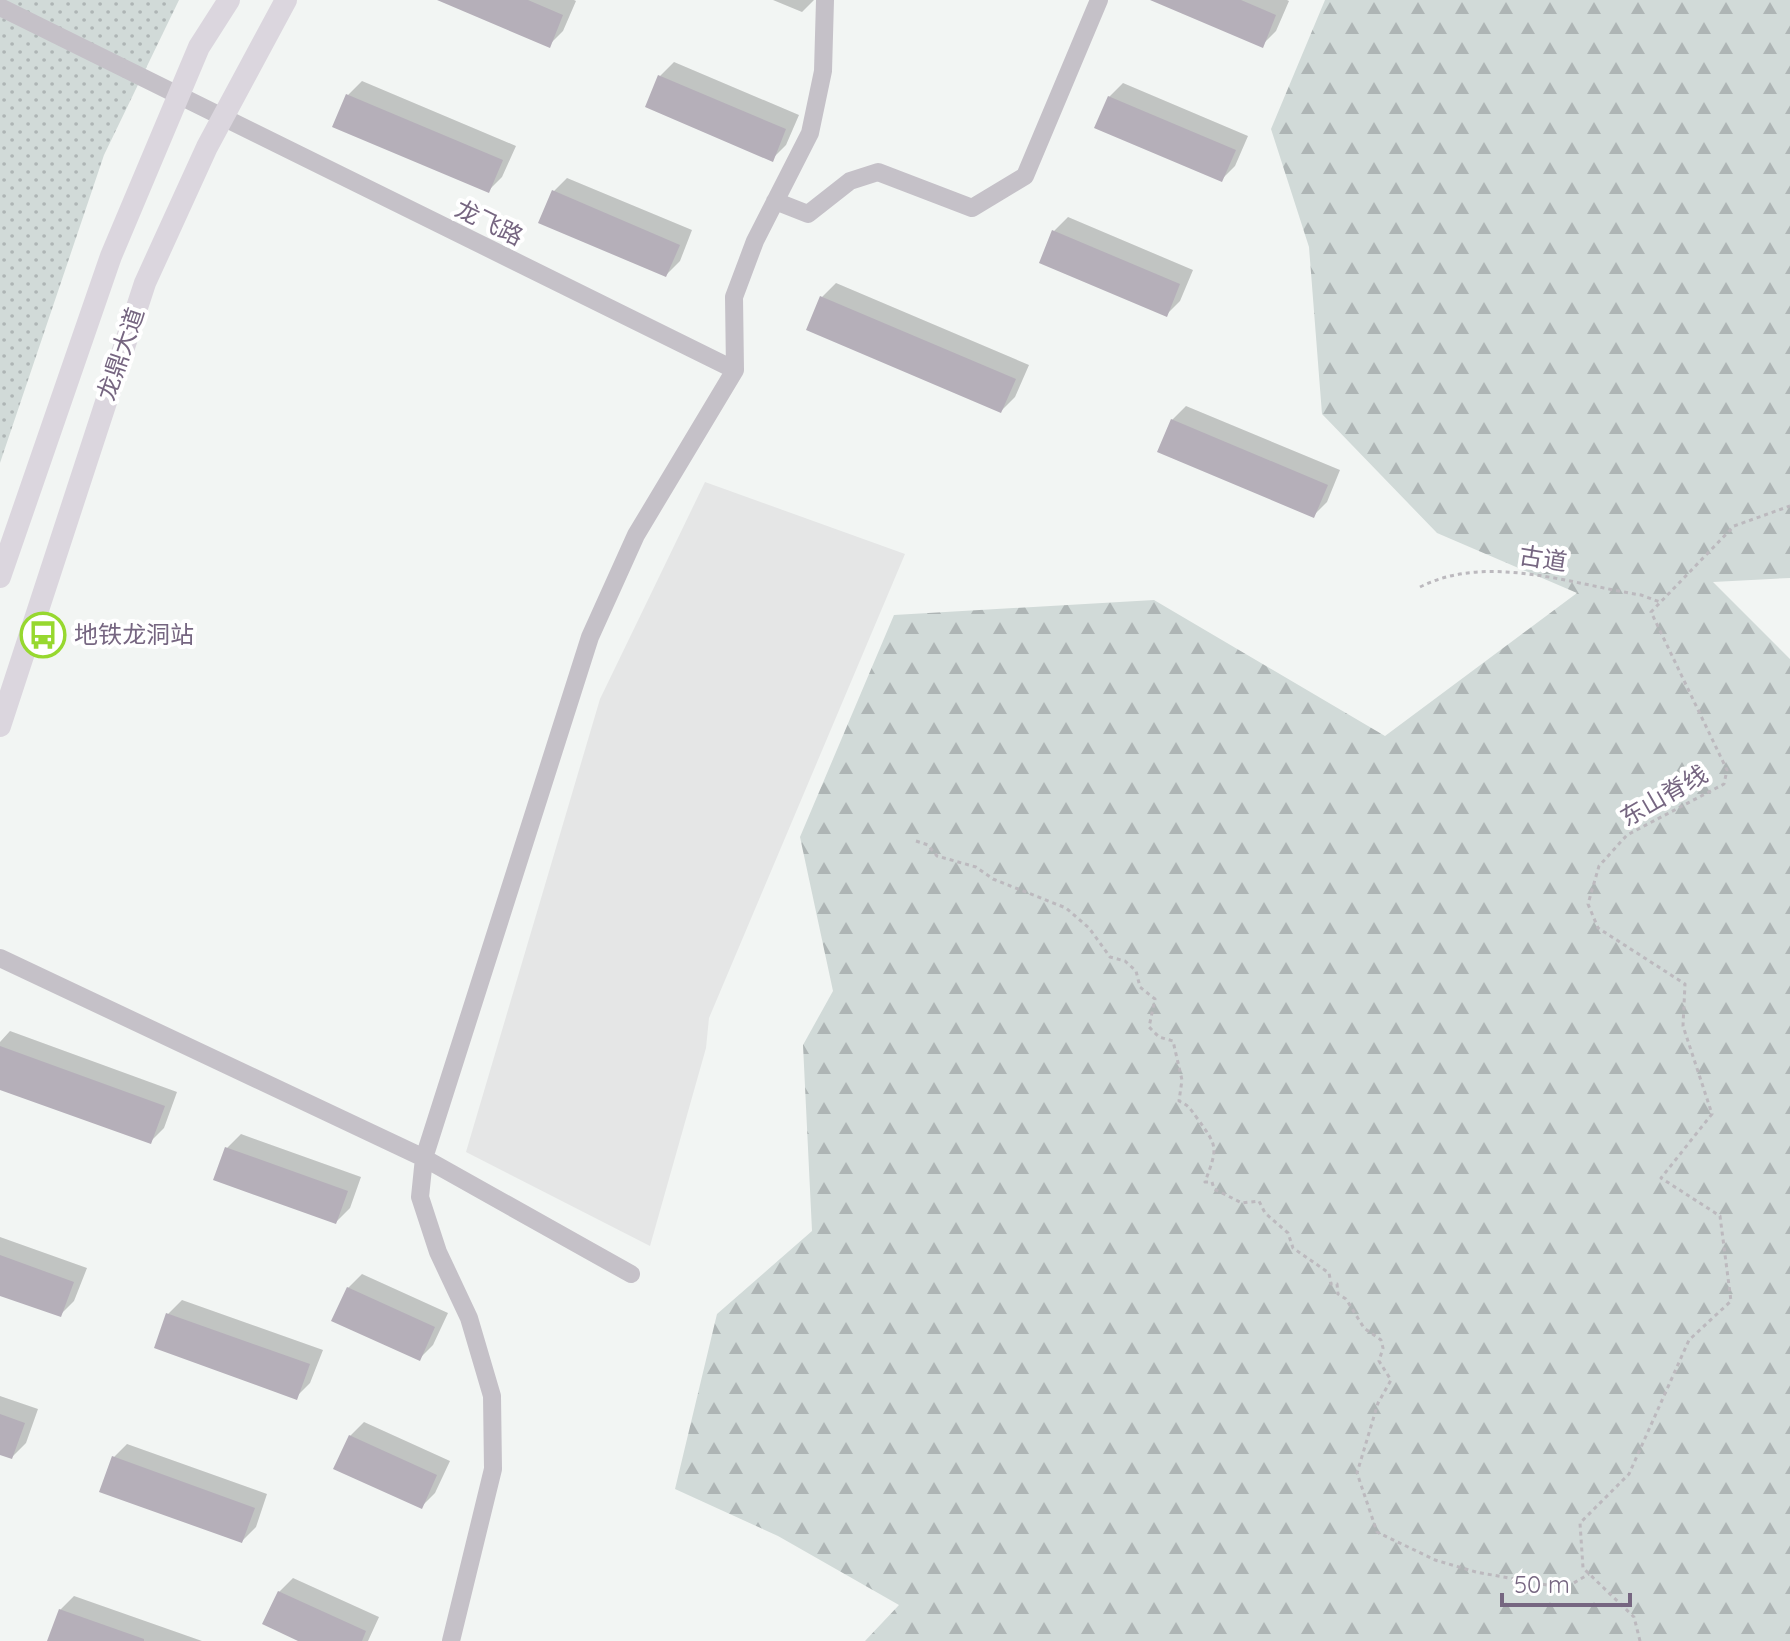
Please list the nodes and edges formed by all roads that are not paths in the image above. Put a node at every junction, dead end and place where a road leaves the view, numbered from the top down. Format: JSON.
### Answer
{"nodes":[{"id":1,"x":229,"y":0,"type":"edge"},
{"id":2,"x":286,"y":0,"type":"edge"},
{"id":3,"x":825,"y":0,"type":"edge"},
{"id":4,"x":1099,"y":0,"type":"edge"},
{"id":5,"x":0,"y":7,"type":"edge"},
{"id":6,"x":179,"y":94,"type":"junction"},
{"id":7,"x":222,"y":119,"type":"junction"},
{"id":8,"x":775,"y":201,"type":"junction"},
{"id":9,"x":735,"y":370,"type":"junction"},
{"id":10,"x":0,"y":577,"type":"edge"},
{"id":11,"x":0,"y":726,"type":"edge"},
{"id":12,"x":0,"y":958,"type":"edge"},
{"id":13,"x":424,"y":1158,"type":"junction"},
{"id":14,"x":631,"y":1274,"type":"dead end"},
{"id":15,"x":451,"y":1641,"type":"edge"}],
"edges":[{"from":1,"to":6,"type":"main road","name":"龙鼎大道"},
{"from":2,"to":7,"type":"main road","name":"龙鼎大道"},
{"from":3,"to":8,"type":"street"},
{"from":4,"to":8,"type":"street"},
{"from":5,"to":6,"type":"street","name":"龙飞路"},
{"from":6,"to":7,"type":"street","name":"龙飞路"},
{"from":6,"to":10,"type":"main road","name":"龙鼎大道"},
{"from":7,"to":9,"type":"street","name":"龙飞路"},
{"from":7,"to":11,"type":"main road","name":"龙鼎大道"},
{"from":8,"to":9,"type":"street"},
{"from":9,"to":13,"type":"street"},
{"from":12,"to":13,"type":"street"},
{"from":13,"to":14,"type":"street"},
{"from":13,"to":15,"type":"street"}]}
